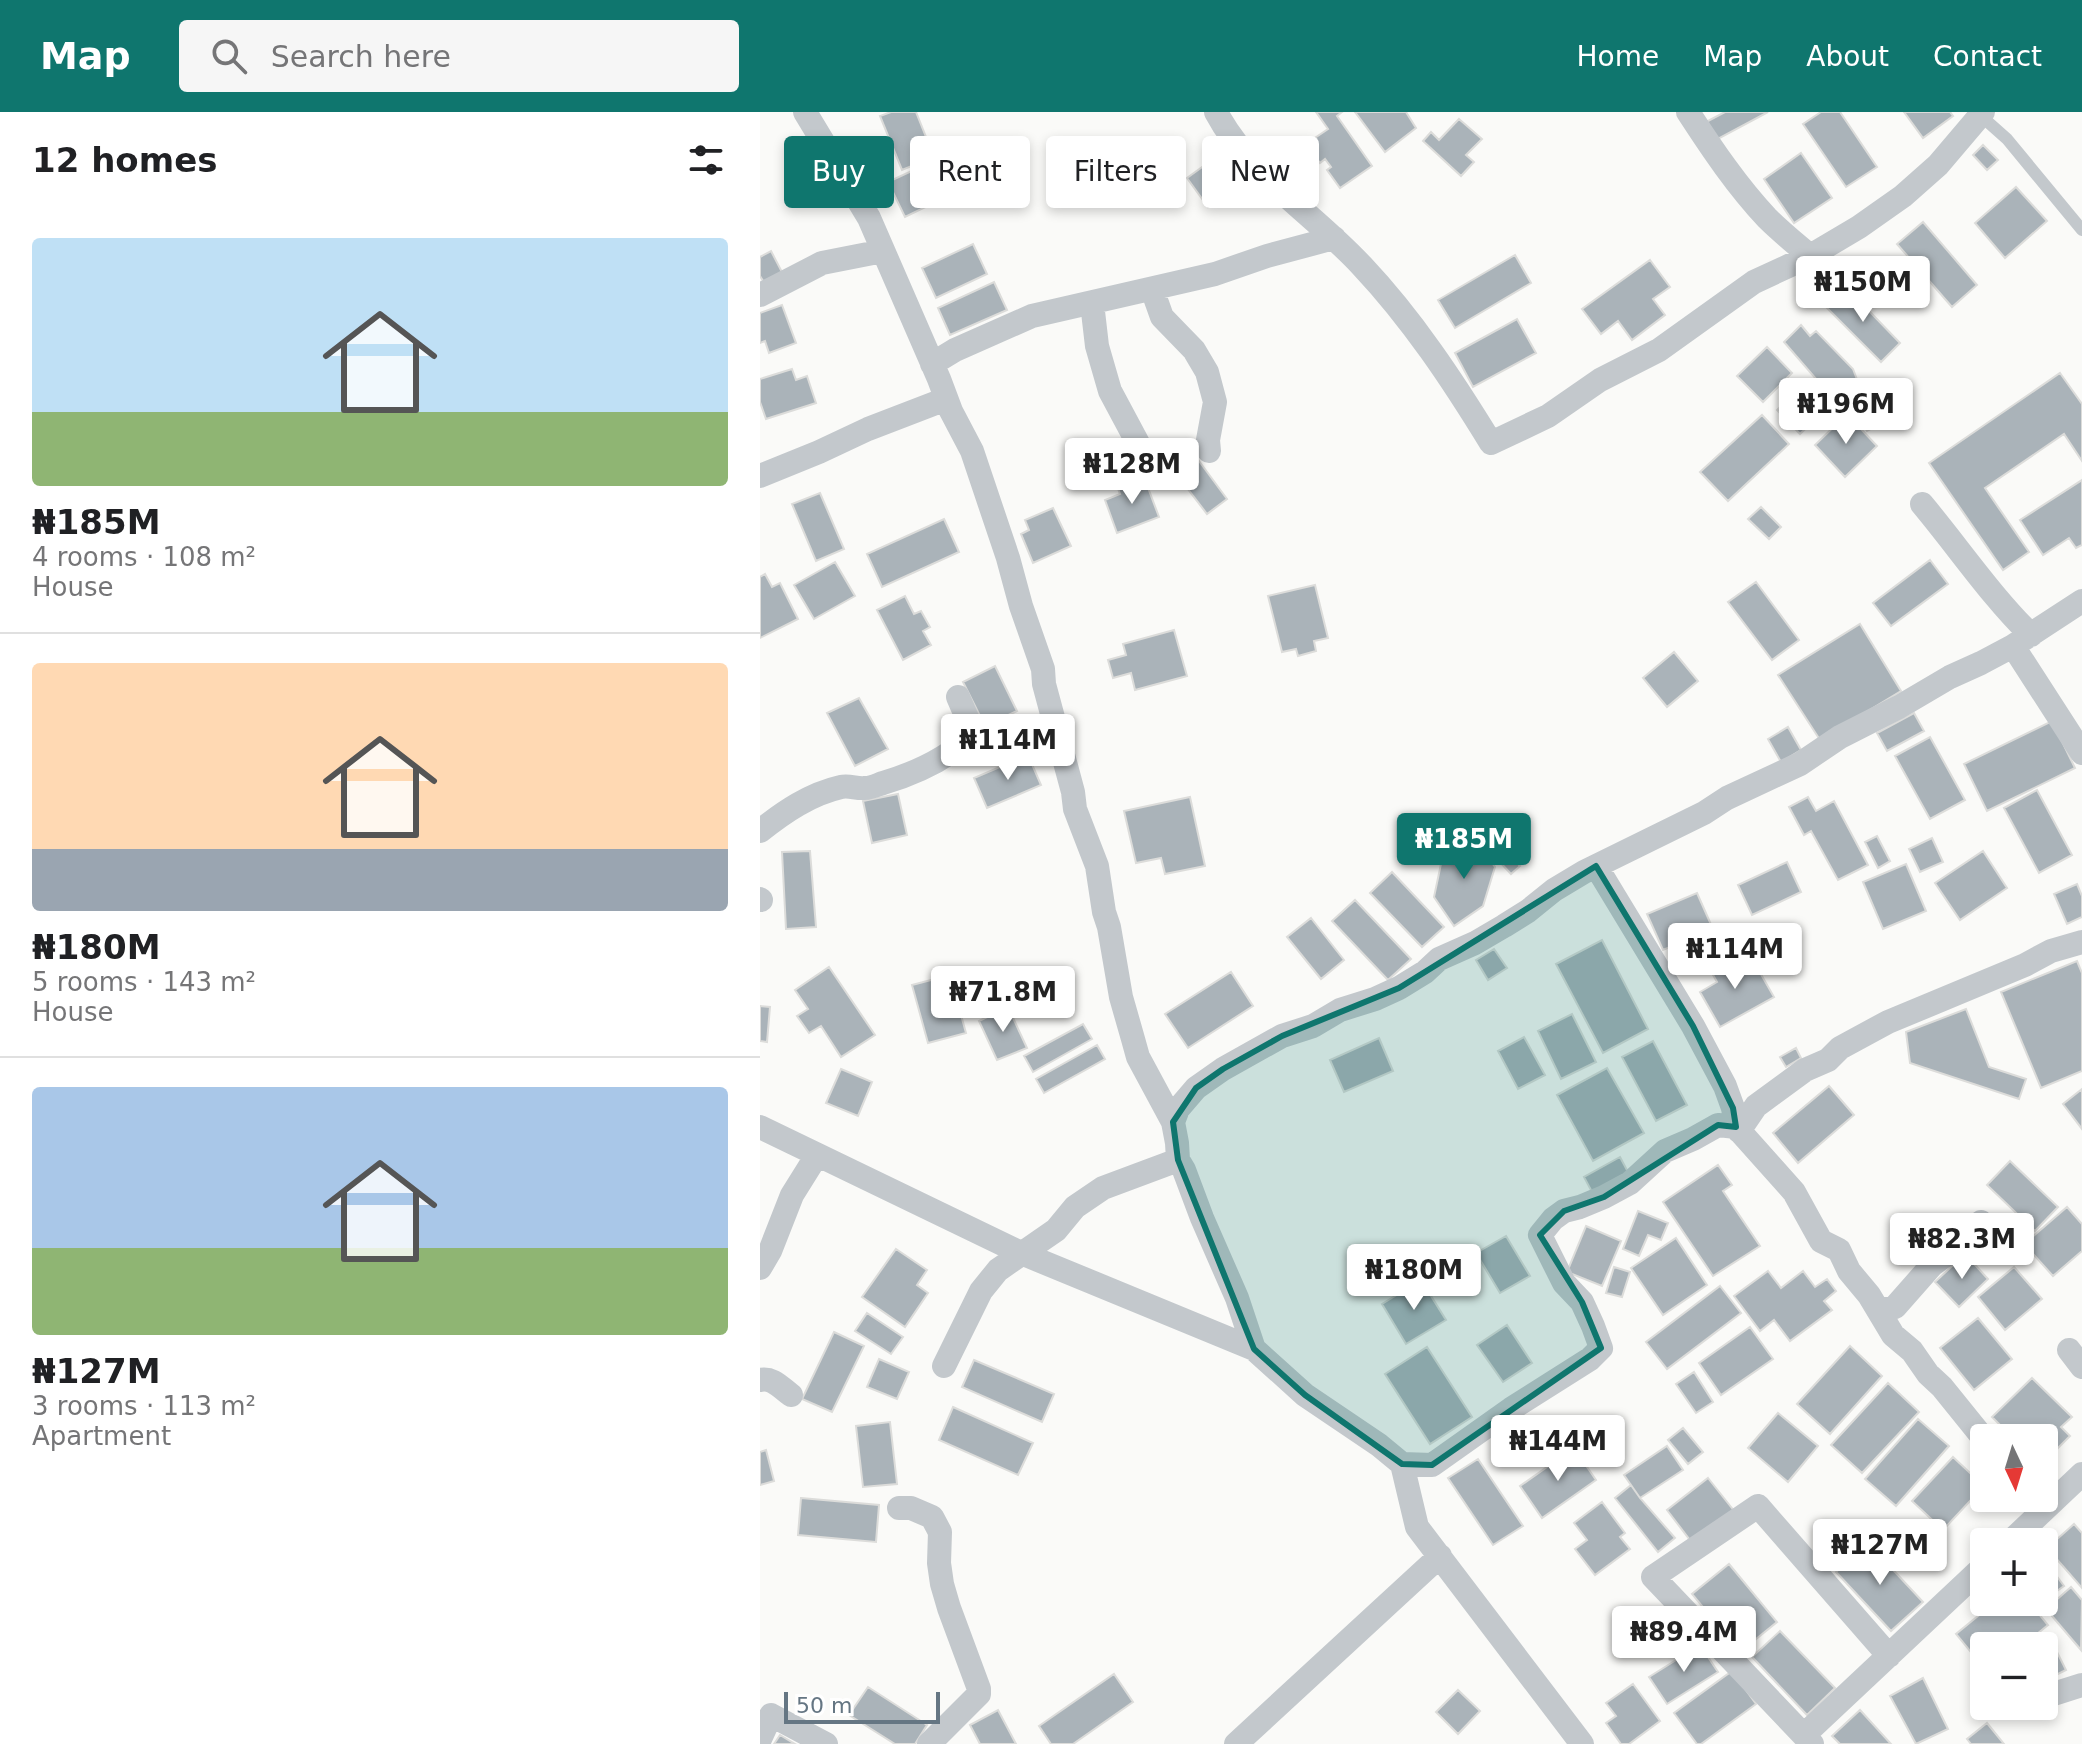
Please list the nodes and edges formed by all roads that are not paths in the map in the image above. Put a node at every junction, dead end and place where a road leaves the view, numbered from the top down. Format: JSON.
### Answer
{"nodes":[{"id":1,"x":805,"y":112,"type":"edge"},
{"id":2,"x":1216,"y":112,"type":"edge"},
{"id":3,"x":1688,"y":112,"type":"edge"},
{"id":4,"x":1982,"y":113,"type":"edge"},
{"id":5,"x":2082,"y":230,"type":"edge"},
{"id":6,"x":1334,"y":238,"type":"junction"},
{"id":7,"x":883,"y":251,"type":"junction"},
{"id":8,"x":1810,"y":256,"type":"junction"},
{"id":9,"x":1152,"y":289,"type":"junction"},
{"id":10,"x":760,"y":295,"type":"edge"},
{"id":11,"x":1092,"y":303,"type":"junction"},
{"id":12,"x":932,"y":364,"type":"junction"},
{"id":13,"x":946,"y":399,"type":"junction"},
{"id":14,"x":1209,"y":451,"type":"dead end"},
{"id":15,"x":1149,"y":471,"type":"dead end"},
{"id":16,"x":760,"y":476,"type":"edge"},
{"id":17,"x":1922,"y":504,"type":"dead end"},
{"id":18,"x":2082,"y":601,"type":"edge"},
{"id":19,"x":2022,"y":640,"type":"junction"},
{"id":20,"x":958,"y":697,"type":"dead end"},
{"id":21,"x":2082,"y":753,"type":"edge"},
{"id":22,"x":760,"y":831,"type":"edge"},
{"id":23,"x":1596,"y":866,"type":"junction"},
{"id":24,"x":2082,"y":942,"type":"edge"},
{"id":25,"x":1173,"y":1122,"type":"junction"},
{"id":26,"x":760,"y":1127,"type":"edge"},
{"id":27,"x":1738,"y":1129,"type":"junction"},
{"id":28,"x":817,"y":1155,"type":"junction"},
{"id":29,"x":1178,"y":1160,"type":"junction"},
{"id":30,"x":1981,"y":1222,"type":"dead end"},
{"id":31,"x":1021,"y":1253,"type":"junction"},
{"id":32,"x":760,"y":1268,"type":"edge"},
{"id":33,"x":1879,"y":1311,"type":"junction"},
{"id":34,"x":1254,"y":1349,"type":"junction"},
{"id":35,"x":944,"y":1366,"type":"dead end"},
{"id":36,"x":760,"y":1380,"type":"edge"},
{"id":37,"x":791,"y":1395,"type":"dead end"},
{"id":38,"x":1972,"y":1424,"type":"edge"},
{"id":39,"x":1402,"y":1464,"type":"junction"},
{"id":40,"x":2082,"y":1474,"type":"edge"},
{"id":41,"x":2058,"y":1492,"type":"edge"},
{"id":42,"x":899,"y":1508,"type":"dead end"},
{"id":43,"x":2037,"y":1512,"type":"edge"},
{"id":44,"x":2023,"y":1528,"type":"edge"},
{"id":45,"x":1440,"y":1556,"type":"junction"},
{"id":46,"x":1970,"y":1579,"type":"edge"},
{"id":47,"x":1889,"y":1656,"type":"junction"},
{"id":48,"x":2082,"y":1685,"type":"edge"},
{"id":49,"x":2058,"y":1693,"type":"edge"},
{"id":50,"x":766,"y":1710,"type":"edge"},
{"id":51,"x":760,"y":1739,"type":"edge"},
{"id":52,"x":1808,"y":1739,"type":"edge"},
{"id":53,"x":826,"y":1744,"type":"edge"},
{"id":54,"x":929,"y":1744,"type":"edge"},
{"id":55,"x":1236,"y":1744,"type":"edge"},
{"id":56,"x":1582,"y":1744,"type":"edge"}],
"edges":[{"from":1,"to":7,"type":"street"},
{"from":2,"to":6,"type":"street"},
{"from":3,"to":8,"type":"street"},
{"from":4,"to":5,"type":"lane"},
{"from":4,"to":8,"type":"street"},
{"from":6,"to":8,"type":"street"},
{"from":6,"to":9,"type":"street"},
{"from":7,"to":10,"type":"street"},
{"from":7,"to":12,"type":"street"},
{"from":9,"to":11,"type":"street"},
{"from":9,"to":14,"type":"street"},
{"from":11,"to":12,"type":"street"},
{"from":11,"to":15,"type":"street"},
{"from":12,"to":13,"type":"street"},
{"from":13,"to":16,"type":"street"},
{"from":13,"to":25,"type":"street"},
{"from":17,"to":19,"type":"street"},
{"from":18,"to":19,"type":"street"},
{"from":19,"to":21,"type":"street"},
{"from":19,"to":23,"type":"street"},
{"from":20,"to":22,"type":"street"},
{"from":23,"to":25,"type":"street"},
{"from":23,"to":27,"type":"street"},
{"from":24,"to":27,"type":"street"},
{"from":25,"to":29,"type":"street"},
{"from":26,"to":28,"type":"street"},
{"from":27,"to":33,"type":"street"},
{"from":27,"to":39,"type":"street"},
{"from":28,"to":31,"type":"street"},
{"from":28,"to":32,"type":"street"},
{"from":29,"to":31,"type":"street"},
{"from":29,"to":34,"type":"street"},
{"from":30,"to":33,"type":"street"},
{"from":31,"to":34,"type":"street"},
{"from":31,"to":35,"type":"street"},
{"from":33,"to":38,"type":"street"},
{"from":34,"to":39,"type":"street"},
{"from":36,"to":37,"type":"street"},
{"from":39,"to":45,"type":"street"},
{"from":40,"to":41,"type":"street"},
{"from":42,"to":54,"type":"street"},
{"from":43,"to":44,"type":"street"},
{"from":45,"to":55,"type":"street"},
{"from":45,"to":56,"type":"street"},
{"from":46,"to":47,"type":"street"},
{"from":47,"to":52,"type":"street"},
{"from":47,"to":52,"type":"street"},
{"from":48,"to":49,"type":"street"},
{"from":50,"to":51,"type":"street"},
{"from":50,"to":53,"type":"street"}]}
